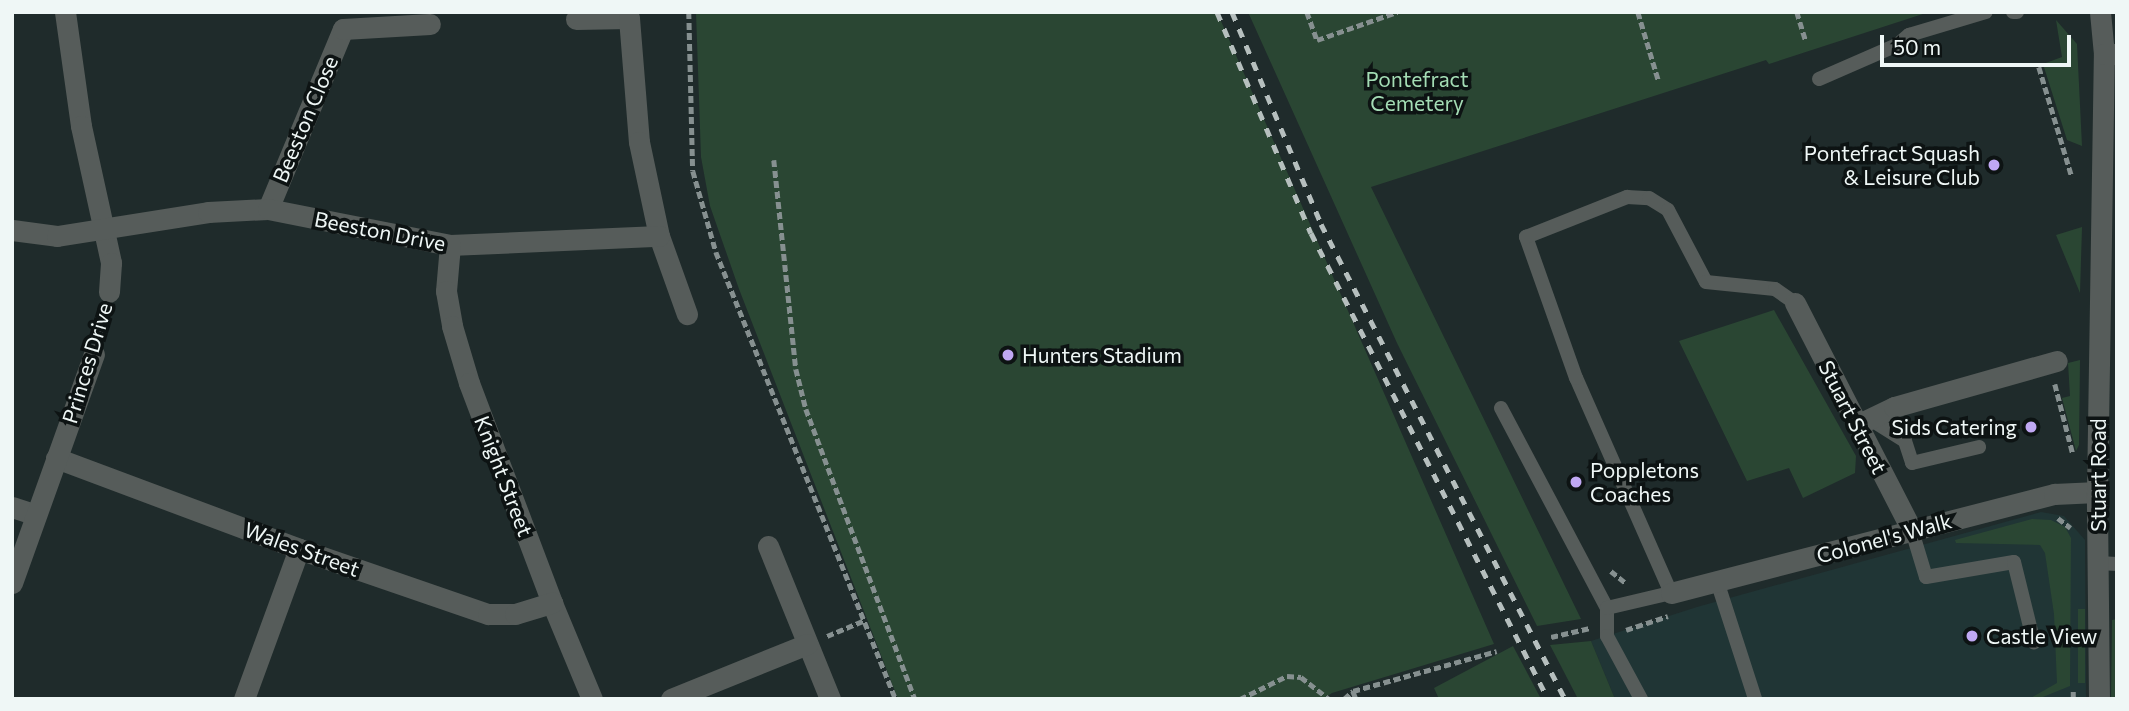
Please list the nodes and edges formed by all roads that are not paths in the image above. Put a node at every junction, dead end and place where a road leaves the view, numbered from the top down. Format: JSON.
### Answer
{"nodes":[{"id":1,"x":65,"y":12,"type":"edge"},
{"id":2,"x":1986,"y":12,"type":"edge"},
{"id":3,"x":2100,"y":12,"type":"edge"},
{"id":4,"x":629,"y":15,"type":"edge"},
{"id":5,"x":576,"y":19,"type":"dead end"},
{"id":6,"x":341,"y":21,"type":"edge"},
{"id":7,"x":429,"y":24,"type":"dead end"},
{"id":8,"x":2110,"y":54,"type":"edge"},
{"id":9,"x":1819,"y":79,"type":"dead end"},
{"id":10,"x":268,"y":209,"type":"junction"},
{"id":11,"x":103,"y":227,"type":"junction"},
{"id":12,"x":12,"y":230,"type":"edge"},
{"id":13,"x":659,"y":236,"type":"junction"},
{"id":14,"x":450,"y":246,"type":"junction"},
{"id":15,"x":109,"y":292,"type":"road end"},
{"id":16,"x":1795,"y":303,"type":"joint"},
{"id":17,"x":687,"y":314,"type":"dead end"},
{"id":18,"x":94,"y":354,"type":"road end"},
{"id":19,"x":2054,"y":362,"type":"road end"},
{"id":20,"x":1502,"y":408,"type":"dead end"},
{"id":21,"x":1863,"y":422,"type":"junction"},
{"id":22,"x":1979,"y":447,"type":"dead end"},
{"id":23,"x":56,"y":458,"type":"junction"},
{"id":24,"x":2097,"y":492,"type":"junction"},
{"id":25,"x":12,"y":507,"type":"edge"},
{"id":26,"x":36,"y":515,"type":"junction"},
{"id":27,"x":1912,"y":531,"type":"junction"},
{"id":28,"x":768,"y":546,"type":"dead end"},
{"id":29,"x":299,"y":549,"type":"junction"},
{"id":30,"x":2107,"y":563,"type":"edge"},
{"id":31,"x":1717,"y":581,"type":"junction"},
{"id":32,"x":12,"y":583,"type":"edge"},
{"id":33,"x":1671,"y":593,"type":"junction"},
{"id":34,"x":552,"y":603,"type":"junction"},
{"id":35,"x":1606,"y":608,"type":"junction"},
{"id":36,"x":2034,"y":643,"type":"dead end"},
{"id":37,"x":807,"y":644,"type":"junction"},
{"id":38,"x":2096,"y":698,"type":"edge"},
{"id":39,"x":244,"y":699,"type":"edge"},
{"id":40,"x":592,"y":699,"type":"edge"},
{"id":41,"x":671,"y":699,"type":"edge"},
{"id":42,"x":830,"y":699,"type":"edge"},
{"id":43,"x":1641,"y":699,"type":"edge"},
{"id":44,"x":1755,"y":699,"type":"edge"}],
"edges":[{"from":1,"to":11,"type":"street","name":"Princes Drive"},
{"from":2,"to":9,"type":"lane"},
{"from":3,"to":8,"type":"street","name":"Stuart Road"},
{"from":4,"to":5,"type":"street"},
{"from":4,"to":13,"type":"street"},
{"from":6,"to":7,"type":"street","name":"Beeston Close"},
{"from":6,"to":10,"type":"street","name":"Beeston Close"},
{"from":8,"to":24,"type":"street","name":"Stuart Road"},
{"from":10,"to":11,"type":"street","name":"Beeston Drive"},
{"from":10,"to":14,"type":"street","name":"Beeston Drive"},
{"from":11,"to":12,"type":"street","name":"Beeston Drive"},
{"from":11,"to":15,"type":"street","name":"Princes Drive"},
{"from":13,"to":14,"type":"street","name":"Beeston Drive"},
{"from":13,"to":17,"type":"street"},
{"from":14,"to":34,"type":"street","name":"Knight Street"},
{"from":16,"to":21,"type":"street","name":"Stuart Street"},
{"from":16,"to":33,"type":"lane"},
{"from":18,"to":23,"type":"street","name":"Princes Drive"},
{"from":19,"to":21,"type":"street"},
{"from":20,"to":35,"type":"lane"},
{"from":21,"to":22,"type":"lane"},
{"from":21,"to":27,"type":"street","name":"Stuart Street"},
{"from":23,"to":26,"type":"street","name":"Princes Drive"},
{"from":23,"to":29,"type":"street","name":"Wales Street"},
{"from":24,"to":27,"type":"street","name":"Colonel's Walk"},
{"from":24,"to":30,"type":"street","name":"Stuart Road"},
{"from":25,"to":26,"type":"street"},
{"from":26,"to":32,"type":"street","name":"Princes Drive"},
{"from":27,"to":31,"type":"street","name":"Colonel's Walk"},
{"from":27,"to":36,"type":"lane"},
{"from":28,"to":37,"type":"street"},
{"from":29,"to":34,"type":"street","name":"Wales Street"},
{"from":29,"to":39,"type":"street"},
{"from":30,"to":38,"type":"street","name":"Stuart Road"},
{"from":31,"to":33,"type":"street","name":"Colonel's Walk"},
{"from":31,"to":44,"type":"lane"},
{"from":33,"to":35,"type":"lane"},
{"from":34,"to":40,"type":"street","name":"Knight Street"},
{"from":35,"to":43,"type":"lane"},
{"from":37,"to":41,"type":"street"},
{"from":37,"to":42,"type":"street"}]}
